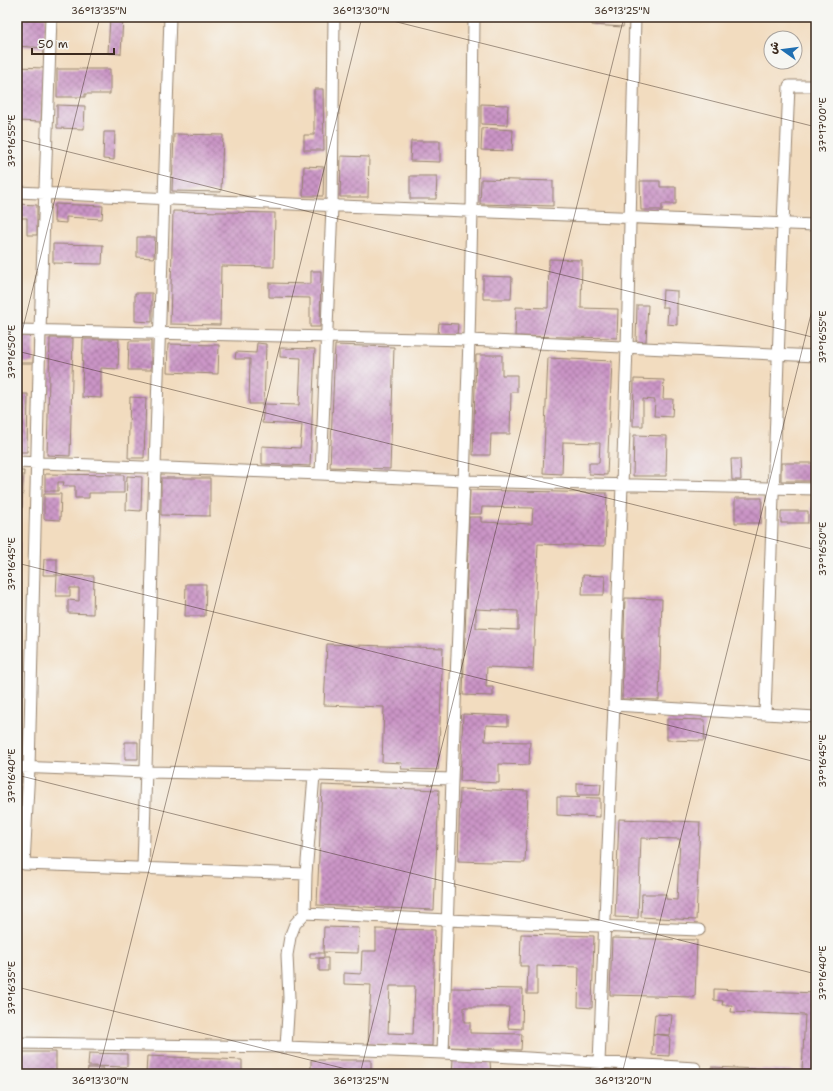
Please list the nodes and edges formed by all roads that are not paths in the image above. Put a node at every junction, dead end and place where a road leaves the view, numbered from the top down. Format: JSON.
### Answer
{"nodes":[{"id":1,"x":51,"y":17,"type":"edge"},
{"id":2,"x":170,"y":17,"type":"edge"},
{"id":3,"x":334,"y":17,"type":"edge"},
{"id":4,"x":474,"y":17,"type":"edge"},
{"id":5,"x":635,"y":17,"type":"edge"},
{"id":6,"x":816,"y":86,"type":"edge"},
{"id":7,"x":17,"y":192,"type":"edge"},
{"id":8,"x":45,"y":193,"type":"junction"},
{"id":9,"x":164,"y":198,"type":"junction"},
{"id":10,"x":332,"y":206,"type":"junction"},
{"id":11,"x":472,"y":211,"type":"junction"},
{"id":12,"x":630,"y":218,"type":"junction"},
{"id":13,"x":783,"y":224,"type":"junction"},
{"id":14,"x":816,"y":225,"type":"edge"},
{"id":15,"x":17,"y":330,"type":"edge"},
{"id":16,"x":40,"y":331,"type":"junction"},
{"id":17,"x":160,"y":334,"type":"junction"},
{"id":18,"x":327,"y":337,"type":"junction"},
{"id":19,"x":469,"y":340,"type":"junction"},
{"id":20,"x":627,"y":347,"type":"junction"},
{"id":21,"x":778,"y":354,"type":"junction"},
{"id":22,"x":816,"y":356,"type":"edge"},
{"id":23,"x":17,"y":462,"type":"edge"},
{"id":24,"x":36,"y":463,"type":"junction"},
{"id":25,"x":155,"y":467,"type":"junction"},
{"id":26,"x":321,"y":474,"type":"junction"},
{"id":27,"x":464,"y":481,"type":"junction"},
{"id":28,"x":622,"y":484,"type":"junction"},
{"id":29,"x":774,"y":488,"type":"junction"},
{"id":30,"x":816,"y":489,"type":"edge"},
{"id":31,"x":614,"y":705,"type":"junction"},
{"id":32,"x":765,"y":714,"type":"junction"},
{"id":33,"x":816,"y":717,"type":"edge"},
{"id":34,"x":17,"y":767,"type":"edge"},
{"id":35,"x":29,"y":768,"type":"junction"},
{"id":36,"x":146,"y":772,"type":"junction"},
{"id":37,"x":314,"y":775,"type":"junction"},
{"id":38,"x":452,"y":780,"type":"junction"},
{"id":39,"x":143,"y":868,"type":"junction"},
{"id":40,"x":306,"y":874,"type":"junction"},
{"id":41,"x":305,"y":913,"type":"junction"},
{"id":42,"x":447,"y":920,"type":"junction"},
{"id":43,"x":604,"y":926,"type":"junction"},
{"id":44,"x":699,"y":930,"type":"dead end"},
{"id":45,"x":17,"y":1043,"type":"edge"},
{"id":46,"x":286,"y":1047,"type":"junction"},
{"id":47,"x":443,"y":1053,"type":"junction"},
{"id":48,"x":599,"y":1062,"type":"junction"},
{"id":49,"x":695,"y":1068,"type":"dead end"},
{"id":50,"x":595,"y":1074,"type":"edge"}],
"edges":[{"from":1,"to":8,"type":"street"},
{"from":2,"to":9,"type":"street"},
{"from":3,"to":10,"type":"street"},
{"from":4,"to":11,"type":"street"},
{"from":5,"to":12,"type":"street"},
{"from":6,"to":13,"type":"street"},
{"from":7,"to":8,"type":"street"},
{"from":8,"to":9,"type":"street"},
{"from":8,"to":16,"type":"street"},
{"from":9,"to":10,"type":"street"},
{"from":9,"to":17,"type":"street"},
{"from":10,"to":11,"type":"street"},
{"from":10,"to":18,"type":"street"},
{"from":11,"to":12,"type":"street"},
{"from":11,"to":19,"type":"street"},
{"from":12,"to":13,"type":"street"},
{"from":12,"to":20,"type":"street"},
{"from":13,"to":14,"type":"street"},
{"from":13,"to":21,"type":"street"},
{"from":15,"to":16,"type":"street"},
{"from":16,"to":17,"type":"street"},
{"from":16,"to":24,"type":"street"},
{"from":17,"to":18,"type":"street"},
{"from":17,"to":25,"type":"street"},
{"from":18,"to":19,"type":"street"},
{"from":18,"to":26,"type":"street"},
{"from":19,"to":20,"type":"street"},
{"from":19,"to":27,"type":"street"},
{"from":20,"to":21,"type":"street"},
{"from":20,"to":28,"type":"street"},
{"from":21,"to":22,"type":"street"},
{"from":21,"to":29,"type":"street"},
{"from":23,"to":24,"type":"street"},
{"from":24,"to":25,"type":"street"},
{"from":24,"to":35,"type":"street"},
{"from":25,"to":26,"type":"street"},
{"from":25,"to":36,"type":"street"},
{"from":26,"to":27,"type":"street"},
{"from":27,"to":28,"type":"street"},
{"from":27,"to":38,"type":"street"},
{"from":28,"to":29,"type":"street"},
{"from":28,"to":31,"type":"street"},
{"from":29,"to":30,"type":"street"},
{"from":29,"to":32,"type":"street"},
{"from":31,"to":32,"type":"street"},
{"from":31,"to":43,"type":"street"},
{"from":32,"to":33,"type":"street"},
{"from":34,"to":35,"type":"street"},
{"from":35,"to":36,"type":"street"},
{"from":35,"to":39,"type":"street"},
{"from":36,"to":37,"type":"street"},
{"from":36,"to":39,"type":"street"},
{"from":37,"to":38,"type":"street"},
{"from":37,"to":40,"type":"street"},
{"from":38,"to":42,"type":"street"},
{"from":39,"to":40,"type":"street"},
{"from":40,"to":41,"type":"street"},
{"from":41,"to":42,"type":"street"},
{"from":41,"to":46,"type":"street"},
{"from":42,"to":43,"type":"street"},
{"from":42,"to":47,"type":"street"},
{"from":43,"to":44,"type":"street"},
{"from":43,"to":48,"type":"street"},
{"from":45,"to":46,"type":"street"},
{"from":46,"to":47,"type":"street"},
{"from":47,"to":48,"type":"street"},
{"from":48,"to":49,"type":"street"},
{"from":48,"to":50,"type":"street"}]}
